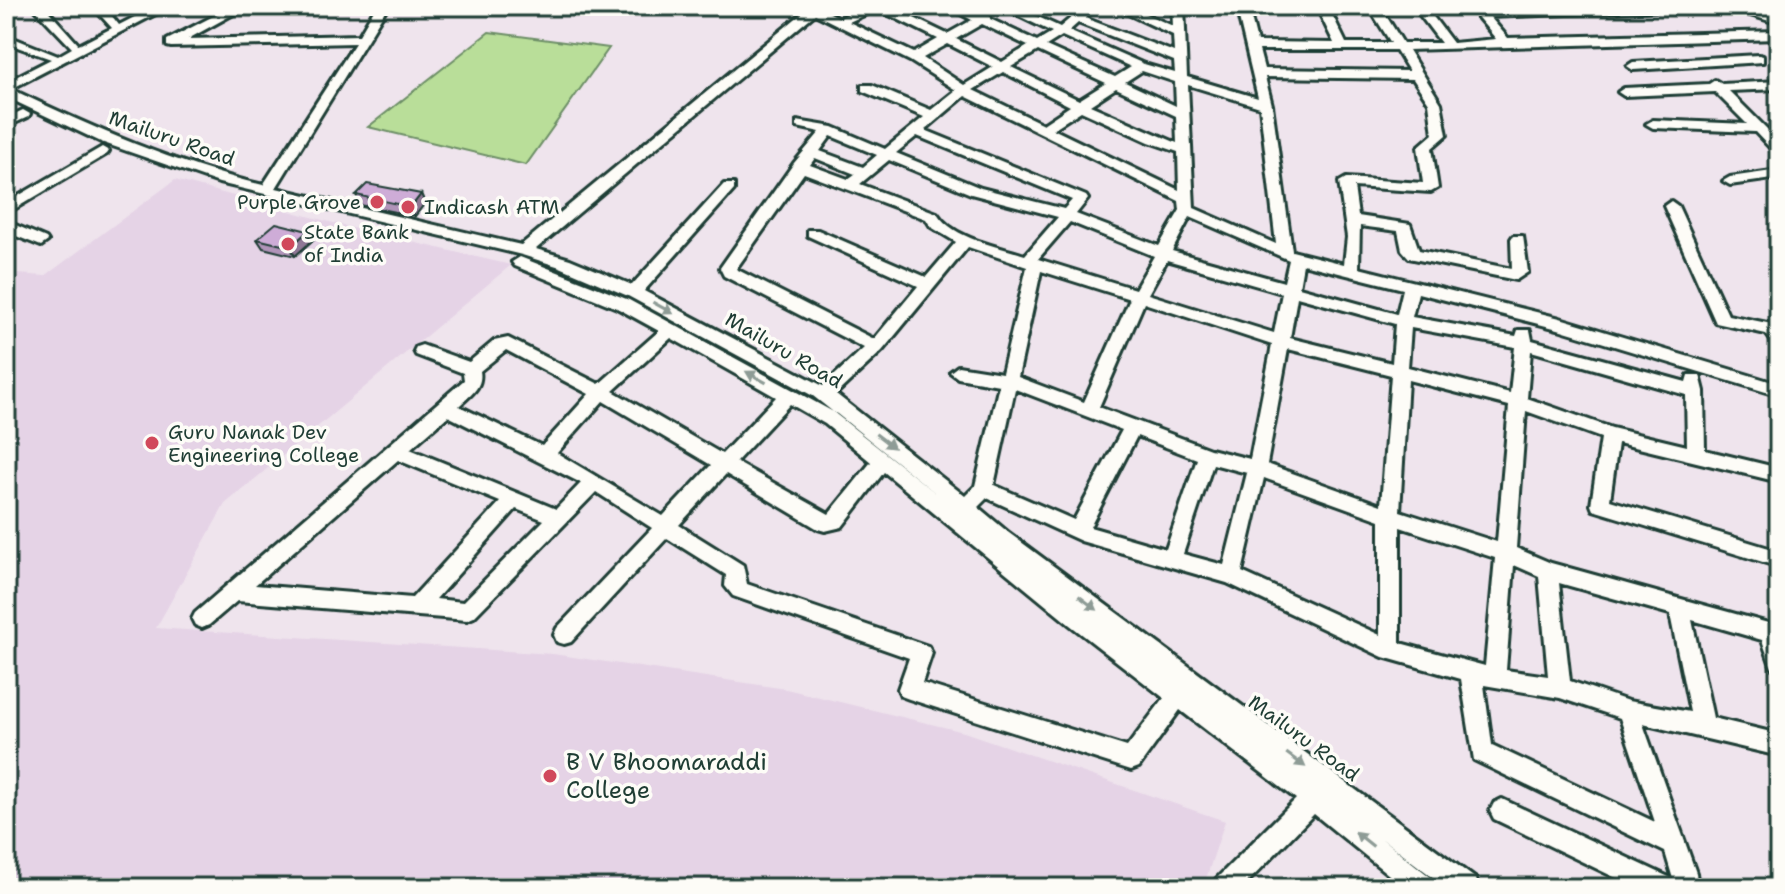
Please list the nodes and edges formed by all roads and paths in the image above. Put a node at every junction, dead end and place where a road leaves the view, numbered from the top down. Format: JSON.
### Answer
{"nodes":[{"id":1,"x":38,"y":6,"type":"edge"},
{"id":2,"x":98,"y":6,"type":"edge"},
{"id":3,"x":151,"y":6,"type":"edge"},
{"id":4,"x":165,"y":6,"type":"edge"},
{"id":5,"x":242,"y":6,"type":"edge"},
{"id":6,"x":382,"y":6,"type":"edge"},
{"id":7,"x":873,"y":6,"type":"edge"},
{"id":8,"x":880,"y":6,"type":"edge"},
{"id":9,"x":952,"y":6,"type":"edge"},
{"id":10,"x":1003,"y":6,"type":"edge"},
{"id":11,"x":1092,"y":6,"type":"edge"},
{"id":12,"x":1119,"y":6,"type":"edge"},
{"id":13,"x":1178,"y":6,"type":"edge"},
{"id":14,"x":1242,"y":6,"type":"edge"},
{"id":15,"x":1322,"y":6,"type":"edge"},
{"id":16,"x":1374,"y":6,"type":"edge"},
{"id":17,"x":1419,"y":6,"type":"edge"},
{"id":18,"x":1697,"y":6,"type":"edge"},
{"id":19,"x":1727,"y":6,"type":"edge"},
{"id":20,"x":811,"y":8,"type":"edge"},
{"id":21,"x":1477,"y":10,"type":"edge"},
{"id":22,"x":1078,"y":19,"type":"junction"},
{"id":23,"x":1630,"y":19,"type":"edge"},
{"id":24,"x":1779,"y":20,"type":"edge"},
{"id":25,"x":980,"y":21,"type":"junction"},
{"id":26,"x":840,"y":22,"type":"junction"},
{"id":27,"x":113,"y":25,"type":"junction"},
{"id":28,"x":1062,"y":31,"type":"junction"},
{"id":29,"x":1179,"y":33,"type":"junction"},
{"id":30,"x":1731,"y":36,"type":"junction"},
{"id":31,"x":1778,"y":36,"type":"edge"},
{"id":32,"x":951,"y":38,"type":"junction"},
{"id":33,"x":6,"y":39,"type":"edge"},
{"id":34,"x":363,"y":39,"type":"junction"},
{"id":35,"x":1505,"y":42,"type":"junction"},
{"id":36,"x":73,"y":45,"type":"junction"},
{"id":37,"x":1252,"y":46,"type":"junction"},
{"id":38,"x":1036,"y":47,"type":"junction"},
{"id":39,"x":1342,"y":47,"type":"junction"},
{"id":40,"x":1401,"y":47,"type":"junction"},
{"id":41,"x":1450,"y":47,"type":"junction"},
{"id":42,"x":52,"y":56,"type":"junction"},
{"id":43,"x":914,"y":58,"type":"junction"},
{"id":44,"x":1178,"y":58,"type":"junction"},
{"id":45,"x":1759,"y":59,"type":"junction"},
{"id":46,"x":1692,"y":63,"type":"junction"},
{"id":47,"x":1633,"y":66,"type":"dead end"},
{"id":48,"x":1140,"y":67,"type":"junction"},
{"id":49,"x":1002,"y":69,"type":"junction"},
{"id":50,"x":1259,"y":73,"type":"junction"},
{"id":51,"x":1419,"y":75,"type":"junction"},
{"id":52,"x":1779,"y":75,"type":"edge"},
{"id":53,"x":6,"y":80,"type":"edge"},
{"id":54,"x":1180,"y":80,"type":"junction"},
{"id":55,"x":1114,"y":84,"type":"junction"},
{"id":56,"x":1779,"y":85,"type":"edge"},
{"id":57,"x":867,"y":88,"type":"dead end"},
{"id":58,"x":1718,"y":88,"type":"junction"},
{"id":59,"x":6,"y":90,"type":"edge"},
{"id":60,"x":964,"y":90,"type":"junction"},
{"id":61,"x":1624,"y":92,"type":"dead end"},
{"id":62,"x":1266,"y":105,"type":"junction"},
{"id":63,"x":1081,"y":106,"type":"junction"},
{"id":64,"x":14,"y":110,"type":"edge"},
{"id":65,"x":1183,"y":114,"type":"junction"},
{"id":66,"x":931,"y":115,"type":"junction"},
{"id":67,"x":6,"y":123,"type":"edge"},
{"id":68,"x":802,"y":124,"type":"dead end"},
{"id":69,"x":1653,"y":124,"type":"dead end"},
{"id":70,"x":1045,"y":128,"type":"junction"},
{"id":71,"x":1758,"y":128,"type":"junction"},
{"id":72,"x":828,"y":130,"type":"junction"},
{"id":73,"x":914,"y":130,"type":"junction"},
{"id":74,"x":1184,"y":149,"type":"junction"},
{"id":75,"x":1779,"y":149,"type":"edge"},
{"id":76,"x":102,"y":151,"type":"junction"},
{"id":77,"x":811,"y":152,"type":"junction"},
{"id":78,"x":883,"y":154,"type":"junction"},
{"id":79,"x":799,"y":166,"type":"junction"},
{"id":80,"x":864,"y":172,"type":"junction"},
{"id":81,"x":1779,"y":174,"type":"edge"},
{"id":82,"x":1730,"y":181,"type":"dead end"},
{"id":83,"x":850,"y":185,"type":"junction"},
{"id":84,"x":729,"y":187,"type":"dead end"},
{"id":85,"x":266,"y":192,"type":"junction"},
{"id":86,"x":1187,"y":204,"type":"junction"},
{"id":87,"x":1671,"y":206,"type":"dead end"},
{"id":88,"x":6,"y":209,"type":"edge"},
{"id":89,"x":1067,"y":215,"type":"junction"},
{"id":90,"x":1352,"y":220,"type":"junction"},
{"id":91,"x":6,"y":226,"type":"edge"},
{"id":92,"x":384,"y":226,"type":"junction"},
{"id":93,"x":813,"y":233,"type":"dead end"},
{"id":94,"x":1518,"y":239,"type":"dead end"},
{"id":95,"x":41,"y":241,"type":"dead end"},
{"id":96,"x":965,"y":241,"type":"junction"},
{"id":97,"x":524,"y":251,"type":"junction"},
{"id":98,"x":1164,"y":254,"type":"junction"},
{"id":99,"x":1291,"y":256,"type":"junction"},
{"id":100,"x":1031,"y":263,"type":"junction"},
{"id":101,"x":1351,"y":273,"type":"junction"},
{"id":102,"x":930,"y":285,"type":"junction"},
{"id":103,"x":1293,"y":288,"type":"junction"},
{"id":104,"x":1411,"y":288,"type":"junction"},
{"id":105,"x":634,"y":292,"type":"junction"},
{"id":106,"x":1139,"y":296,"type":"junction"},
{"id":107,"x":1527,"y":316,"type":"junction"},
{"id":108,"x":1403,"y":321,"type":"junction"},
{"id":109,"x":670,"y":330,"type":"junction"},
{"id":110,"x":1779,"y":339,"type":"edge"},
{"id":111,"x":1283,"y":342,"type":"junction"},
{"id":112,"x":1522,"y":343,"type":"junction"},
{"id":113,"x":876,"y":347,"type":"junction"},
{"id":114,"x":422,"y":351,"type":"dead end"},
{"id":115,"x":1694,"y":364,"type":"junction"},
{"id":116,"x":471,"y":369,"type":"junction"},
{"id":117,"x":958,"y":372,"type":"dead end"},
{"id":118,"x":1400,"y":372,"type":"junction"},
{"id":119,"x":1008,"y":380,"type":"junction"},
{"id":120,"x":1779,"y":390,"type":"edge"},
{"id":121,"x":1695,"y":391,"type":"junction"},
{"id":122,"x":601,"y":392,"type":"junction"},
{"id":123,"x":788,"y":395,"type":"junction"},
{"id":124,"x":824,"y":395,"type":"junction"},
{"id":125,"x":1517,"y":401,"type":"junction"},
{"id":126,"x":446,"y":408,"type":"junction"},
{"id":127,"x":1090,"y":408,"type":"junction"},
{"id":128,"x":1133,"y":426,"type":"junction"},
{"id":129,"x":1610,"y":434,"type":"junction"},
{"id":130,"x":396,"y":451,"type":"junction"},
{"id":131,"x":1696,"y":454,"type":"junction"},
{"id":132,"x":545,"y":455,"type":"junction"},
{"id":133,"x":1207,"y":455,"type":"junction"},
{"id":134,"x":882,"y":461,"type":"junction"},
{"id":135,"x":722,"y":465,"type":"junction"},
{"id":136,"x":1257,"y":468,"type":"junction"},
{"id":137,"x":1779,"y":475,"type":"edge"},
{"id":138,"x":594,"y":482,"type":"junction"},
{"id":139,"x":984,"y":489,"type":"junction"},
{"id":140,"x":514,"y":499,"type":"junction"},
{"id":141,"x":966,"y":508,"type":"junction"},
{"id":142,"x":1390,"y":516,"type":"junction"},
{"id":143,"x":558,"y":518,"type":"junction"},
{"id":144,"x":664,"y":525,"type":"junction"},
{"id":145,"x":1078,"y":531,"type":"junction"},
{"id":146,"x":1507,"y":553,"type":"junction"},
{"id":147,"x":1172,"y":559,"type":"junction"},
{"id":148,"x":1779,"y":559,"type":"edge"},
{"id":149,"x":1548,"y":571,"type":"junction"},
{"id":150,"x":1231,"y":576,"type":"junction"},
{"id":151,"x":234,"y":592,"type":"junction"},
{"id":152,"x":416,"y":607,"type":"junction"},
{"id":153,"x":1679,"y":607,"type":"junction"},
{"id":154,"x":202,"y":619,"type":"dead end"},
{"id":155,"x":1775,"y":634,"type":"edge"},
{"id":156,"x":564,"y":635,"type":"dead end"},
{"id":157,"x":1390,"y":650,"type":"junction"},
{"id":158,"x":1779,"y":661,"type":"edge"},
{"id":159,"x":1471,"y":671,"type":"junction"},
{"id":160,"x":1495,"y":678,"type":"junction"},
{"id":161,"x":1560,"y":688,"type":"junction"},
{"id":162,"x":1178,"y":696,"type":"junction"},
{"id":163,"x":1628,"y":711,"type":"junction"},
{"id":164,"x":1704,"y":726,"type":"junction"},
{"id":165,"x":1779,"y":745,"type":"edge"},
{"id":166,"x":1313,"y":798,"type":"junction"},
{"id":167,"x":1502,"y":811,"type":"dead end"},
{"id":168,"x":1674,"y":844,"type":"junction"},
{"id":169,"x":1225,"y":888,"type":"edge"},
{"id":170,"x":1424,"y":888,"type":"edge"},
{"id":171,"x":1467,"y":888,"type":"edge"},
{"id":172,"x":1664,"y":888,"type":"edge"},
{"id":173,"x":1686,"y":888,"type":"edge"}],
"edges":[{"from":1,"to":36,"type":"street"},
{"from":2,"to":27,"type":"street"},
{"from":3,"to":27,"type":"street"},
{"from":4,"to":59,"type":"street"},
{"from":5,"to":34,"type":"street"},
{"from":6,"to":34,"type":"street"},
{"from":7,"to":26,"type":"street"},
{"from":8,"to":32,"type":"street"},
{"from":9,"to":25,"type":"street"},
{"from":10,"to":25,"type":"street"},
{"from":10,"to":28,"type":"street"},
{"from":11,"to":22,"type":"street"},
{"from":12,"to":29,"type":"street"},
{"from":13,"to":29,"type":"street"},
{"from":14,"to":37,"type":"street"},
{"from":15,"to":39,"type":"street"},
{"from":16,"to":40,"type":"street"},
{"from":17,"to":41,"type":"street"},
{"from":18,"to":23,"type":"street"},
{"from":19,"to":24,"type":"street"},
{"from":20,"to":26,"type":"street"},
{"from":20,"to":97,"type":"street"},
{"from":21,"to":23,"type":"street"},
{"from":21,"to":35,"type":"street"},
{"from":22,"to":28,"type":"street"},
{"from":22,"to":44,"type":"street"},
{"from":23,"to":30,"type":"street"},
{"from":23,"to":35,"type":"street"},
{"from":25,"to":32,"type":"street"},
{"from":25,"to":38,"type":"street"},
{"from":26,"to":43,"type":"street"},
{"from":27,"to":36,"type":"street"},
{"from":28,"to":38,"type":"street"},
{"from":28,"to":48,"type":"street"},
{"from":29,"to":44,"type":"street"},
{"from":30,"to":31,"type":"street"},
{"from":30,"to":45,"type":"street"},
{"from":32,"to":43,"type":"street"},
{"from":32,"to":49,"type":"street"},
{"from":33,"to":42,"type":"street"},
{"from":34,"to":85,"type":"street"},
{"from":35,"to":41,"type":"street"},
{"from":36,"to":42,"type":"street"},
{"from":37,"to":39,"type":"street"},
{"from":37,"to":50,"type":"street"},
{"from":38,"to":49,"type":"street"},
{"from":38,"to":55,"type":"street"},
{"from":39,"to":40,"type":"street"},
{"from":40,"to":41,"type":"street"},
{"from":40,"to":51,"type":"street"},
{"from":42,"to":53,"type":"street"},
{"from":43,"to":60,"type":"street"},
{"from":44,"to":54,"type":"street"},
{"from":45,"to":46,"type":"street"},
{"from":45,"to":52,"type":"street"},
{"from":46,"to":47,"type":"street"},
{"from":46,"to":58,"type":"street"},
{"from":48,"to":54,"type":"street"},
{"from":48,"to":55,"type":"street"},
{"from":49,"to":60,"type":"street"},
{"from":49,"to":63,"type":"street"},
{"from":50,"to":51,"type":"street"},
{"from":50,"to":62,"type":"street"},
{"from":51,"to":90,"type":"street"},
{"from":54,"to":62,"type":"street"},
{"from":54,"to":65,"type":"street"},
{"from":55,"to":63,"type":"street"},
{"from":55,"to":65,"type":"street"},
{"from":56,"to":58,"type":"street"},
{"from":57,"to":66,"type":"street"},
{"from":58,"to":61,"type":"street"},
{"from":58,"to":71,"type":"street"},
{"from":59,"to":85,"type":"street","name":"Mailuru Road"},
{"from":60,"to":66,"type":"street"},
{"from":60,"to":70,"type":"street"},
{"from":62,"to":99,"type":"street"},
{"from":63,"to":70,"type":"street"},
{"from":63,"to":74,"type":"street"},
{"from":64,"to":67,"type":"street"},
{"from":64,"to":76,"type":"street"},
{"from":65,"to":74,"type":"street"},
{"from":66,"to":73,"type":"street"},
{"from":68,"to":72,"type":"street"},
{"from":69,"to":71,"type":"street"},
{"from":70,"to":86,"type":"street"},
{"from":71,"to":75,"type":"street"},
{"from":72,"to":77,"type":"street"},
{"from":72,"to":78,"type":"street"},
{"from":73,"to":78,"type":"street"},
{"from":73,"to":89,"type":"street"},
{"from":74,"to":86,"type":"street"},
{"from":76,"to":88,"type":"street"},
{"from":76,"to":92,"type":"street"},
{"from":77,"to":79,"type":"street"},
{"from":77,"to":80,"type":"street"},
{"from":78,"to":80,"type":"street"},
{"from":78,"to":89,"type":"street"},
{"from":79,"to":83,"type":"street"},
{"from":79,"to":113,"type":"street"},
{"from":80,"to":83,"type":"street"},
{"from":81,"to":82,"type":"street"},
{"from":83,"to":96,"type":"street"},
{"from":84,"to":105,"type":"street"},
{"from":85,"to":92,"type":"street","name":"Mailuru Road"},
{"from":86,"to":98,"type":"street"},
{"from":86,"to":99,"type":"street"},
{"from":87,"to":110,"type":"street"},
{"from":89,"to":98,"type":"street"},
{"from":89,"to":100,"type":"street"},
{"from":90,"to":94,"type":"street"},
{"from":90,"to":101,"type":"street"},
{"from":91,"to":95,"type":"street"},
{"from":92,"to":97,"type":"street","name":"Mailuru Road"},
{"from":92,"to":109,"type":"street"},
{"from":93,"to":102,"type":"street"},
{"from":96,"to":100,"type":"street"},
{"from":96,"to":102,"type":"street"},
{"from":97,"to":105,"type":"street","name":"Mailuru Road"},
{"from":98,"to":103,"type":"street"},
{"from":98,"to":106,"type":"street"},
{"from":99,"to":101,"type":"street"},
{"from":99,"to":103,"type":"street"},
{"from":100,"to":106,"type":"street"},
{"from":100,"to":119,"type":"street"},
{"from":101,"to":104,"type":"street"},
{"from":102,"to":113,"type":"street"},
{"from":103,"to":108,"type":"street"},
{"from":103,"to":111,"type":"street"},
{"from":104,"to":107,"type":"street"},
{"from":104,"to":108,"type":"street"},
{"from":105,"to":124,"type":"street","name":"Mailuru Road","one_way":true},
{"from":106,"to":111,"type":"street"},
{"from":106,"to":127,"type":"street"},
{"from":107,"to":112,"type":"street"},
{"from":107,"to":115,"type":"street"},
{"from":108,"to":112,"type":"street"},
{"from":108,"to":118,"type":"street"},
{"from":109,"to":122,"type":"street"},
{"from":123,"to":109,"type":"street","one_way":true},
{"from":111,"to":118,"type":"street"},
{"from":111,"to":136,"type":"street"},
{"from":112,"to":121,"type":"street"},
{"from":112,"to":125,"type":"street"},
{"from":113,"to":124,"type":"street"},
{"from":114,"to":116,"type":"street"},
{"from":115,"to":120,"type":"street"},
{"from":115,"to":121,"type":"street"},
{"from":116,"to":122,"type":"street"},
{"from":116,"to":126,"type":"street"},
{"from":117,"to":119,"type":"street"},
{"from":118,"to":125,"type":"street"},
{"from":118,"to":142,"type":"street"},
{"from":119,"to":127,"type":"street"},
{"from":119,"to":139,"type":"street"},
{"from":121,"to":131,"type":"street"},
{"from":122,"to":132,"type":"street"},
{"from":122,"to":135,"type":"street"},
{"from":123,"to":134,"type":"street"},
{"from":123,"to":135,"type":"street"},
{"from":124,"to":141,"type":"street","name":"Mailuru Road","one_way":true},
{"from":125,"to":129,"type":"street"},
{"from":125,"to":146,"type":"street"},
{"from":126,"to":130,"type":"street"},
{"from":126,"to":132,"type":"street"},
{"from":127,"to":128,"type":"street"},
{"from":128,"to":133,"type":"street"},
{"from":128,"to":145,"type":"street"},
{"from":129,"to":131,"type":"street"},
{"from":129,"to":148,"type":"street"},
{"from":130,"to":140,"type":"street"},
{"from":130,"to":151,"type":"street"},
{"from":131,"to":137,"type":"street"},
{"from":132,"to":138,"type":"street"},
{"from":133,"to":136,"type":"street"},
{"from":133,"to":147,"type":"street"},
{"from":134,"to":135,"type":"street"},
{"from":134,"to":162,"type":"street"},
{"from":135,"to":144,"type":"street"},
{"from":136,"to":142,"type":"street"},
{"from":136,"to":150,"type":"street"},
{"from":138,"to":143,"type":"street"},
{"from":138,"to":144,"type":"street"},
{"from":139,"to":141,"type":"street"},
{"from":139,"to":145,"type":"street"},
{"from":140,"to":143,"type":"street"},
{"from":140,"to":152,"type":"street"},
{"from":141,"to":171,"type":"street","name":"Mailuru Road","one_way":true},
{"from":142,"to":146,"type":"street"},
{"from":142,"to":157,"type":"street"},
{"from":143,"to":152,"type":"street"},
{"from":144,"to":156,"type":"street"},
{"from":144,"to":162,"type":"street"},
{"from":145,"to":147,"type":"street"},
{"from":146,"to":149,"type":"street"},
{"from":146,"to":160,"type":"street"},
{"from":147,"to":150,"type":"street"},
{"from":149,"to":153,"type":"street"},
{"from":149,"to":161,"type":"street"},
{"from":150,"to":157,"type":"street"},
{"from":151,"to":152,"type":"street"},
{"from":151,"to":154,"type":"street"},
{"from":153,"to":155,"type":"street"},
{"from":153,"to":164,"type":"street"},
{"from":155,"to":158,"type":"street"},
{"from":157,"to":159,"type":"street"},
{"from":159,"to":160,"type":"street"},
{"from":159,"to":168,"type":"street"},
{"from":160,"to":161,"type":"street"},
{"from":161,"to":163,"type":"street"},
{"from":162,"to":166,"type":"street"},
{"from":163,"to":164,"type":"street"},
{"from":163,"to":168,"type":"street"},
{"from":164,"to":165,"type":"street"},
{"from":166,"to":169,"type":"street"},
{"from":170,"to":166,"type":"street","one_way":true},
{"from":167,"to":172,"type":"street"},
{"from":168,"to":173,"type":"street"}]}
